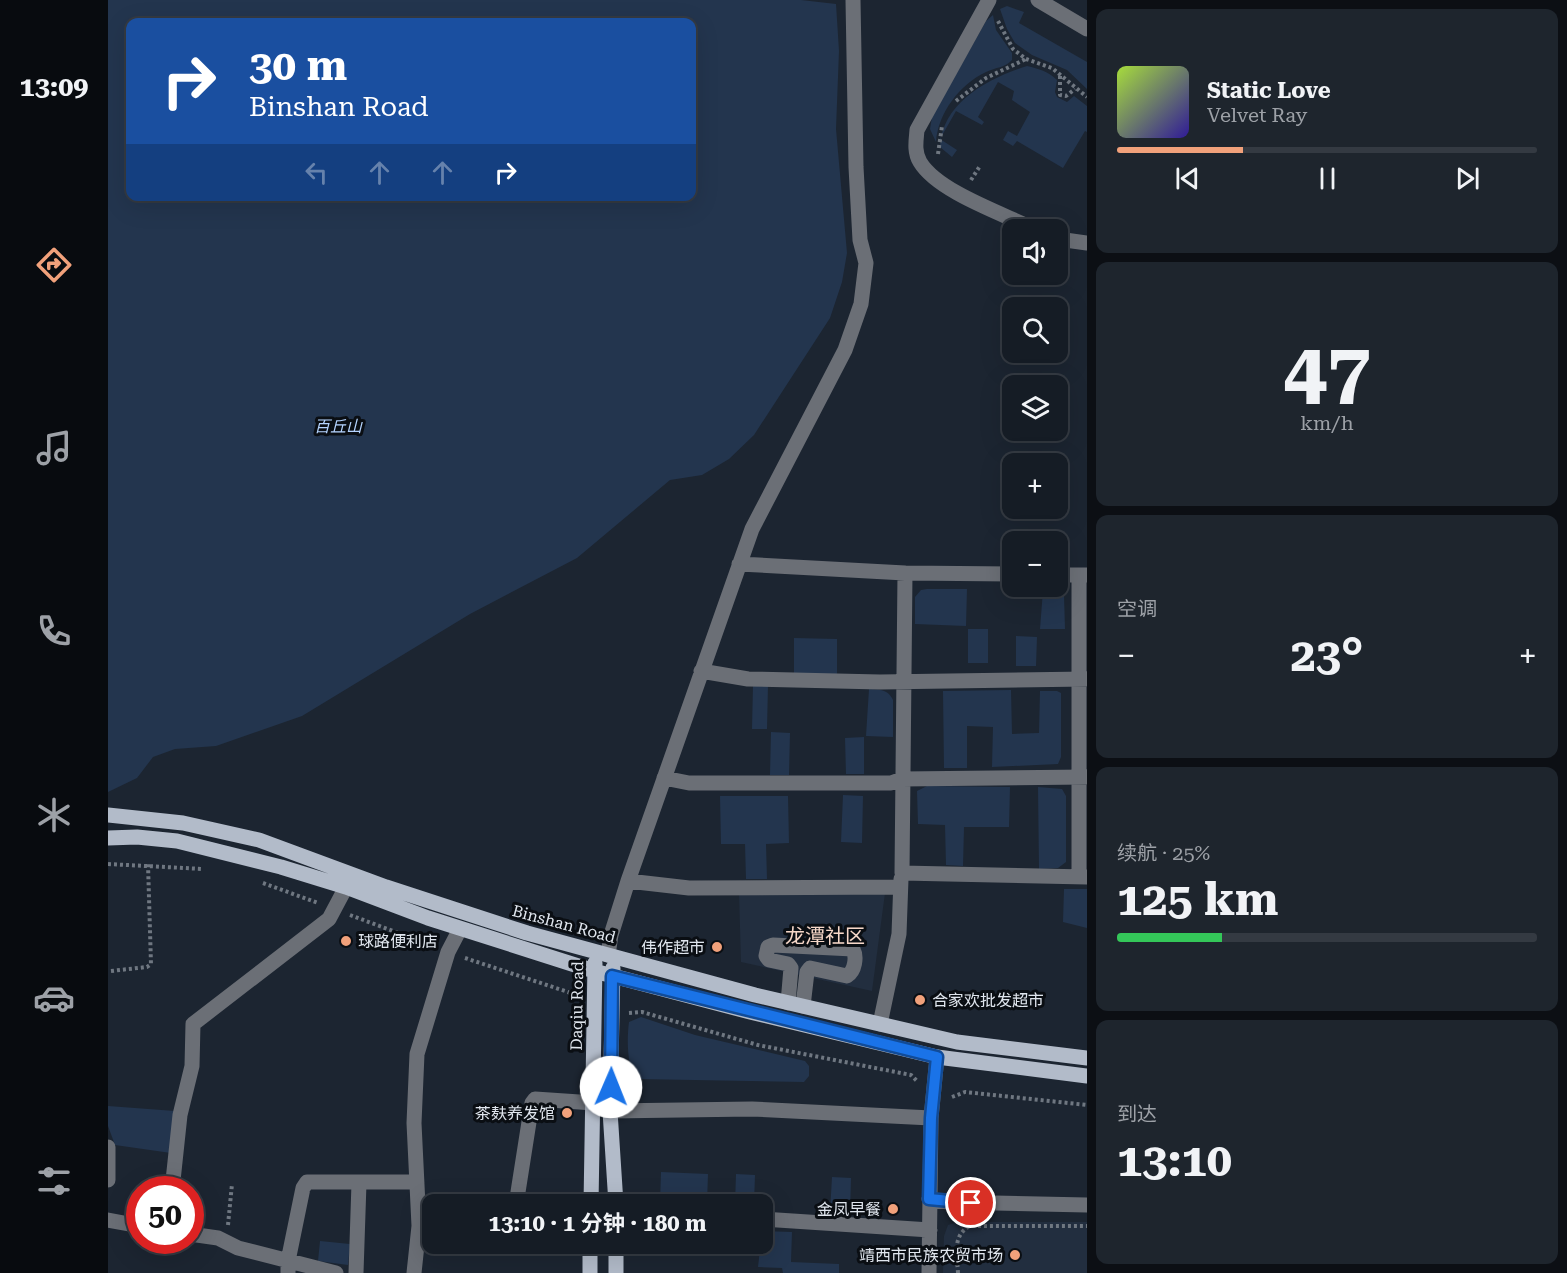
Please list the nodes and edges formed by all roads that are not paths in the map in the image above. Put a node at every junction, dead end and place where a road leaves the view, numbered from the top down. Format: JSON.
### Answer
{"nodes":[{"id":1,"x":854,"y":0,"type":"edge"},
{"id":2,"x":1038,"y":0,"type":"edge"},
{"id":3,"x":993,"y":7,"type":"edge"},
{"id":4,"x":1087,"y":29,"type":"edge"},
{"id":5,"x":1013,"y":219,"type":"edge"},
{"id":6,"x":1068,"y":240,"type":"edge"},
{"id":7,"x":1087,"y":243,"type":"edge"},
{"id":8,"x":739,"y":564,"type":"junction"},
{"id":9,"x":905,"y":573,"type":"junction"},
{"id":10,"x":1002,"y":574,"type":"edge"},
{"id":11,"x":1083,"y":575,"type":"edge"},
{"id":12,"x":701,"y":672,"type":"junction"},
{"id":13,"x":903,"y":680,"type":"junction"},
{"id":14,"x":1083,"y":680,"type":"edge"},
{"id":15,"x":1083,"y":777,"type":"edge"},
{"id":16,"x":664,"y":778,"type":"junction"},
{"id":17,"x":902,"y":779,"type":"junction"},
{"id":18,"x":108,"y":815,"type":"edge"},
{"id":19,"x":108,"y":838,"type":"edge"},
{"id":20,"x":1083,"y":877,"type":"edge"},
{"id":21,"x":901,"y":880,"type":"junction"},
{"id":22,"x":628,"y":881,"type":"junction"},
{"id":23,"x":346,"y":887,"type":"junction"},
{"id":24,"x":460,"y":929,"type":"junction"},
{"id":25,"x":606,"y":954,"type":"junction"},
{"id":26,"x":594,"y":971,"type":"junction"},
{"id":27,"x":612,"y":976,"type":"junction"},
{"id":28,"x":795,"y":1005,"type":"junction"},
{"id":29,"x":880,"y":1024,"type":"junction"},
{"id":30,"x":937,"y":1057,"type":"junction"},
{"id":31,"x":1087,"y":1058,"type":"edge"},
{"id":32,"x":1087,"y":1076,"type":"edge"},
{"id":33,"x":594,"y":1103,"type":"junction"},
{"id":34,"x":610,"y":1111,"type":"junction"},
{"id":35,"x":931,"y":1118,"type":"junction"},
{"id":36,"x":108,"y":1147,"type":"edge"},
{"id":37,"x":173,"y":1176,"type":"edge"},
{"id":38,"x":108,"y":1180,"type":"edge"},
{"id":39,"x":359,"y":1182,"type":"junction"},
{"id":40,"x":417,"y":1182,"type":"junction"},
{"id":41,"x":518,"y":1192,"type":"dead end"},
{"id":42,"x":591,"y":1194,"type":"edge"},
{"id":43,"x":615,"y":1194,"type":"edge"},
{"id":44,"x":929,"y":1199,"type":"junction"},
{"id":45,"x":1087,"y":1205,"type":"edge"},
{"id":46,"x":108,"y":1220,"type":"edge"},
{"id":47,"x":773,"y":1220,"type":"edge"},
{"id":48,"x":126,"y":1223,"type":"edge"},
{"id":49,"x":930,"y":1230,"type":"junction"},
{"id":50,"x":204,"y":1237,"type":"edge"},
{"id":51,"x":590,"y":1254,"type":"edge"},
{"id":52,"x":616,"y":1254,"type":"edge"},
{"id":53,"x":288,"y":1267,"type":"edge"},
{"id":54,"x":336,"y":1273,"type":"edge"},
{"id":55,"x":356,"y":1273,"type":"edge"},
{"id":56,"x":414,"y":1273,"type":"edge"},
{"id":57,"x":590,"y":1273,"type":"edge"},
{"id":58,"x":616,"y":1273,"type":"edge"},
{"id":59,"x":929,"y":1273,"type":"edge"}],
"edges":[{"from":1,"to":8,"type":"street"},
{"from":2,"to":4,"type":"street"},
{"from":3,"to":5,"type":"street"},
{"from":6,"to":7,"type":"street"},
{"from":8,"to":9,"type":"street"},
{"from":8,"to":12,"type":"street"},
{"from":9,"to":10,"type":"street"},
{"from":9,"to":13,"type":"street"},
{"from":11,"to":14,"type":"street"},
{"from":12,"to":13,"type":"street"},
{"from":12,"to":16,"type":"street"},
{"from":13,"to":14,"type":"street"},
{"from":13,"to":17,"type":"street"},
{"from":14,"to":15,"type":"street"},
{"from":15,"to":17,"type":"street"},
{"from":15,"to":20,"type":"street"},
{"from":16,"to":17,"type":"street"},
{"from":16,"to":22,"type":"street"},
{"from":17,"to":21,"type":"street"},
{"from":18,"to":25,"type":"main road","name":"Binshan Road"},
{"from":19,"to":23,"type":"main road","name":"Binshan Road"},
{"from":20,"to":21,"type":"street"},
{"from":21,"to":22,"type":"street"},
{"from":21,"to":29,"type":"street"},
{"from":22,"to":25,"type":"street"},
{"from":23,"to":24,"type":"main road","name":"Binshan Road"},
{"from":23,"to":37,"type":"street"},
{"from":24,"to":26,"type":"main road","name":"Binshan Road"},
{"from":24,"to":40,"type":"street"},
{"from":25,"to":26,"type":"main road","name":"Daqiu Road"},
{"from":25,"to":27,"type":"main road","name":"Daqiu Road"},
{"from":25,"to":28,"type":"main road","name":"Binshan Road"},
{"from":26,"to":27,"type":"main road","name":"Binshan Road"},
{"from":26,"to":33,"type":"main road","name":"Daqiu Road"},
{"from":27,"to":30,"type":"main road","name":"Binshan Road"},
{"from":27,"to":34,"type":"main road","name":"Daqiu Road"},
{"from":28,"to":28,"type":"street"},
{"from":28,"to":29,"type":"main road","name":"Binshan Road"},
{"from":29,"to":31,"type":"main road","name":"Binshan Road"},
{"from":30,"to":32,"type":"main road","name":"Binshan Road"},
{"from":30,"to":35,"type":"street"},
{"from":33,"to":41,"type":"street"},
{"from":33,"to":42,"type":"main road","name":"Daqiu Road"},
{"from":34,"to":35,"type":"street"},
{"from":34,"to":43,"type":"main road","name":"Daqiu Road"},
{"from":35,"to":44,"type":"street"},
{"from":36,"to":38,"type":"street"},
{"from":39,"to":40,"type":"street"},
{"from":39,"to":53,"type":"street"},
{"from":39,"to":55,"type":"street"},
{"from":40,"to":56,"type":"street"},
{"from":44,"to":45,"type":"street"},
{"from":44,"to":49,"type":"street"},
{"from":46,"to":48,"type":"street"},
{"from":47,"to":49,"type":"street"},
{"from":49,"to":59,"type":"street"},
{"from":50,"to":53,"type":"street"},
{"from":51,"to":57,"type":"main road"},
{"from":52,"to":58,"type":"main road"},
{"from":53,"to":54,"type":"street"}]}
